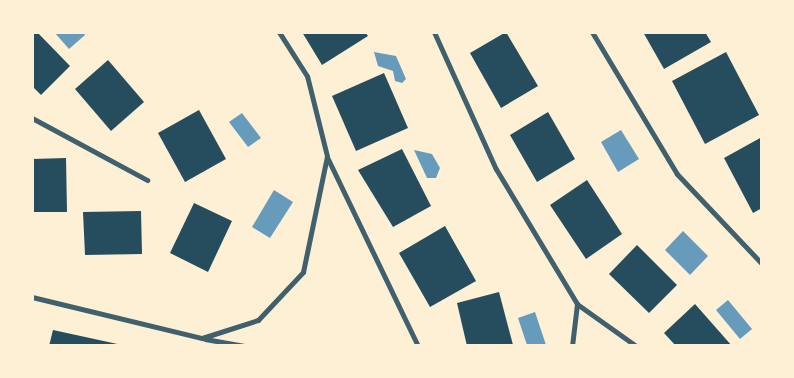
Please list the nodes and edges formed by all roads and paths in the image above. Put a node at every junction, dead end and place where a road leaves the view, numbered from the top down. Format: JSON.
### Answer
{"nodes":[{"id":1,"x":279,"y":32,"type":"edge"},
{"id":2,"x":434,"y":32,"type":"edge"},
{"id":3,"x":592,"y":32,"type":"edge"},
{"id":4,"x":32,"y":118,"type":"edge"},
{"id":5,"x":327,"y":156,"type":"junction"},
{"id":6,"x":147,"y":180,"type":"dead end"},
{"id":7,"x":762,"y":264,"type":"edge"},
{"id":8,"x":32,"y":297,"type":"edge"},
{"id":9,"x":576,"y":304,"type":"junction"},
{"id":10,"x":202,"y":338,"type":"junction"},
{"id":11,"x":418,"y":345,"type":"edge"},
{"id":12,"x":244,"y":346,"type":"edge"},
{"id":13,"x":572,"y":346,"type":"edge"},
{"id":14,"x":636,"y":346,"type":"edge"}],
"edges":[{"from":1,"to":5,"type":"street"},
{"from":2,"to":9,"type":"street"},
{"from":3,"to":7,"type":"street"},
{"from":4,"to":6,"type":"street"},
{"from":5,"to":10,"type":"street"},
{"from":5,"to":11,"type":"street"},
{"from":8,"to":10,"type":"street"},
{"from":9,"to":13,"type":"street"},
{"from":9,"to":14,"type":"street"},
{"from":10,"to":12,"type":"street"}]}
